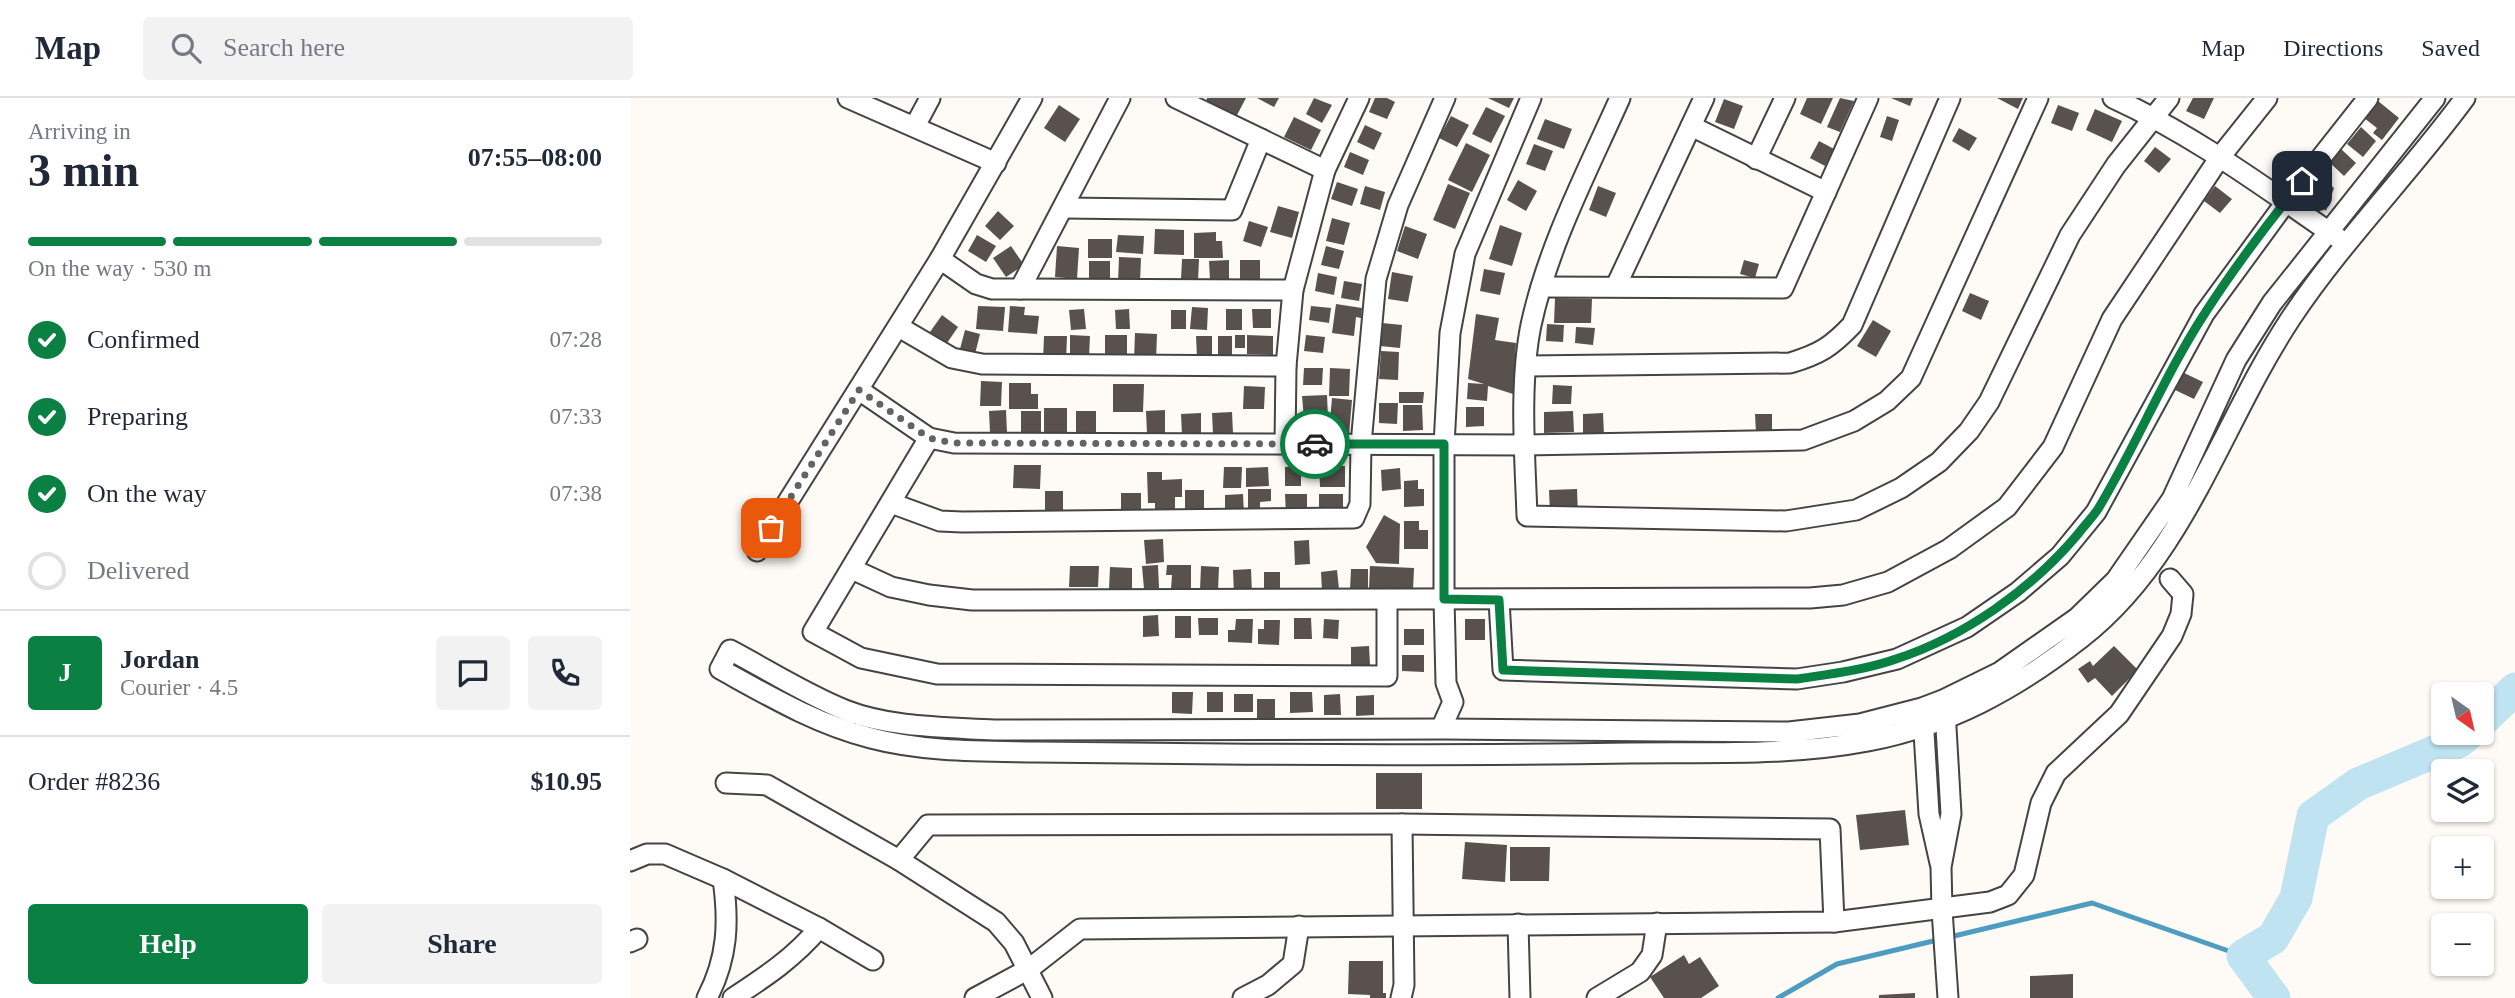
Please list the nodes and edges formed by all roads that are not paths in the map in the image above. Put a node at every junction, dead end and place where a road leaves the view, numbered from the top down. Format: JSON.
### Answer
{"nodes":[{"id":1,"x":848,"y":98,"type":"edge"},
{"id":2,"x":930,"y":98,"type":"edge"},
{"id":3,"x":1032,"y":98,"type":"edge"},
{"id":4,"x":1120,"y":98,"type":"edge"},
{"id":5,"x":1176,"y":98,"type":"edge"},
{"id":6,"x":1358,"y":98,"type":"edge"},
{"id":7,"x":1445,"y":98,"type":"edge"},
{"id":8,"x":1531,"y":98,"type":"edge"},
{"id":9,"x":1620,"y":98,"type":"edge"},
{"id":10,"x":1704,"y":98,"type":"edge"},
{"id":11,"x":1785,"y":98,"type":"edge"},
{"id":12,"x":1868,"y":98,"type":"edge"},
{"id":13,"x":1950,"y":98,"type":"edge"},
{"id":14,"x":2038,"y":98,"type":"edge"},
{"id":15,"x":2113,"y":98,"type":"edge"},
{"id":16,"x":2169,"y":98,"type":"edge"},
{"id":17,"x":2267,"y":98,"type":"edge"},
{"id":18,"x":2368,"y":98,"type":"edge"},
{"id":19,"x":2435,"y":98,"type":"edge"},
{"id":20,"x":2465,"y":98,"type":"edge"},
{"id":21,"x":2154,"y":117,"type":"junction"},
{"id":22,"x":915,"y":126,"type":"junction"},
{"id":23,"x":1691,"y":126,"type":"junction"},
{"id":24,"x":1261,"y":139,"type":"junction"},
{"id":25,"x":2220,"y":157,"type":"junction"},
{"id":26,"x":1756,"y":159,"type":"junction"},
{"id":27,"x":996,"y":163,"type":"junction"},
{"id":28,"x":1325,"y":170,"type":"junction"},
{"id":29,"x":1825,"y":192,"type":"junction"},
{"id":30,"x":2286,"y":202,"type":"junction"},
{"id":31,"x":1064,"y":208,"type":"junction"},
{"id":32,"x":2327,"y":231,"type":"junction"},
{"id":33,"x":2346,"y":244,"type":"junction"},
{"id":34,"x":940,"y":259,"type":"junction"},
{"id":35,"x":1616,"y":286,"type":"junction"},
{"id":36,"x":1541,"y":287,"type":"junction"},
{"id":37,"x":1020,"y":289,"type":"junction"},
{"id":38,"x":1293,"y":290,"type":"junction"},
{"id":39,"x":899,"y":327,"type":"junction"},
{"id":40,"x":1286,"y":366,"type":"junction"},
{"id":41,"x":1527,"y":366,"type":"junction"},
{"id":42,"x":859,"y":390,"type":"junction"},
{"id":43,"x":929,"y":438,"type":"junction"},
{"id":44,"x":1285,"y":444,"type":"junction"},
{"id":45,"x":1361,"y":444,"type":"junction"},
{"id":46,"x":1444,"y":444,"type":"junction"},
{"id":47,"x":1524,"y":445,"type":"junction"},
{"id":48,"x":891,"y":503,"type":"junction"},
{"id":49,"x":757,"y":551,"type":"dead end"},
{"id":50,"x":852,"y":569,"type":"junction"},
{"id":51,"x":2169,"y":579,"type":"dead end"},
{"id":52,"x":1444,"y":599,"type":"junction"},
{"id":53,"x":1499,"y":600,"type":"junction"},
{"id":54,"x":1387,"y":601,"type":"junction"},
{"id":55,"x":1943,"y":700,"type":"junction"},
{"id":56,"x":1923,"y":718,"type":"junction"},
{"id":57,"x":1946,"y":720,"type":"junction"},
{"id":58,"x":1444,"y":725,"type":"junction"},
{"id":59,"x":1444,"y":756,"type":"junction"},
{"id":60,"x":726,"y":783,"type":"dead end"},
{"id":61,"x":1951,"y":791,"type":"junction"},
{"id":62,"x":1928,"y":792,"type":"junction"},
{"id":63,"x":1402,"y":824,"type":"junction"},
{"id":64,"x":899,"y":860,"type":"junction"},
{"id":65,"x":630,"y":861,"type":"edge"},
{"id":66,"x":1941,"y":867,"type":"junction"},
{"id":67,"x":723,"y":879,"type":"junction"},
{"id":68,"x":1942,"y":909,"type":"junction"},
{"id":69,"x":1834,"y":922,"type":"junction"},
{"id":70,"x":1657,"y":923,"type":"junction"},
{"id":71,"x":1518,"y":924,"type":"junction"},
{"id":72,"x":1404,"y":925,"type":"junction"},
{"id":73,"x":1299,"y":926,"type":"junction"},
{"id":74,"x":819,"y":928,"type":"junction"},
{"id":75,"x":873,"y":960,"type":"dead end"},
{"id":76,"x":1029,"y":969,"type":"junction"},
{"id":77,"x":707,"y":998,"type":"edge"},
{"id":78,"x":733,"y":998,"type":"edge"},
{"id":79,"x":975,"y":998,"type":"edge"},
{"id":80,"x":1042,"y":998,"type":"edge"},
{"id":81,"x":1243,"y":998,"type":"edge"},
{"id":82,"x":1401,"y":998,"type":"edge"},
{"id":83,"x":1520,"y":998,"type":"edge"},
{"id":84,"x":1597,"y":998,"type":"edge"},
{"id":85,"x":1948,"y":998,"type":"edge"}],
"edges":[{"from":1,"to":22,"type":"street"},
{"from":2,"to":22,"type":"street"},
{"from":3,"to":27,"type":"street"},
{"from":4,"to":31,"type":"street"},
{"from":5,"to":24,"type":"street"},
{"from":6,"to":28,"type":"street"},
{"from":7,"to":45,"type":"street"},
{"from":8,"to":46,"type":"street"},
{"from":9,"to":36,"type":"street"},
{"from":10,"to":23,"type":"street"},
{"from":11,"to":26,"type":"street"},
{"from":12,"to":29,"type":"street"},
{"from":13,"to":41,"type":"street"},
{"from":14,"to":47,"type":"street"},
{"from":15,"to":21,"type":"street"},
{"from":16,"to":21,"type":"street"},
{"from":17,"to":25,"type":"street"},
{"from":18,"to":30,"type":"street"},
{"from":19,"to":32,"type":"street"},
{"from":20,"to":33,"type":"street"},
{"from":21,"to":25,"type":"street"},
{"from":21,"to":47,"type":"street"},
{"from":22,"to":27,"type":"street"},
{"from":23,"to":26,"type":"street"},
{"from":23,"to":35,"type":"street"},
{"from":24,"to":28,"type":"street"},
{"from":24,"to":31,"type":"street"},
{"from":25,"to":30,"type":"street"},
{"from":25,"to":53,"type":"street"},
{"from":26,"to":29,"type":"street"},
{"from":27,"to":34,"type":"street"},
{"from":28,"to":38,"type":"street"},
{"from":29,"to":35,"type":"street"},
{"from":30,"to":32,"type":"street"},
{"from":30,"to":53,"type":"street"},
{"from":31,"to":37,"type":"street"},
{"from":32,"to":33,"type":"street"},
{"from":32,"to":55,"type":"street"},
{"from":33,"to":57,"type":"street"},
{"from":34,"to":37,"type":"street"},
{"from":34,"to":39,"type":"street"},
{"from":35,"to":36,"type":"street"},
{"from":36,"to":41,"type":"street"},
{"from":37,"to":38,"type":"street"},
{"from":38,"to":40,"type":"street"},
{"from":39,"to":40,"type":"street"},
{"from":39,"to":42,"type":"street"},
{"from":40,"to":44,"type":"street"},
{"from":41,"to":47,"type":"street"},
{"from":42,"to":43,"type":"street"},
{"from":42,"to":49,"type":"street"},
{"from":43,"to":44,"type":"street"},
{"from":43,"to":48,"type":"street"},
{"from":44,"to":45,"type":"street"},
{"from":45,"to":46,"type":"street"},
{"from":45,"to":48,"type":"street"},
{"from":46,"to":47,"type":"street"},
{"from":46,"to":52,"type":"street"},
{"from":48,"to":50,"type":"street"},
{"from":50,"to":54,"type":"street"},
{"from":50,"to":54,"type":"street"},
{"from":51,"to":68,"type":"street"},
{"from":52,"to":53,"type":"street"},
{"from":52,"to":54,"type":"street"},
{"from":52,"to":58,"type":"street"},
{"from":55,"to":56,"type":"street"},
{"from":55,"to":57,"type":"street"},
{"from":56,"to":57,"type":"street"},
{"from":56,"to":58,"type":"street"},
{"from":56,"to":59,"type":"street"},
{"from":56,"to":62,"type":"street"},
{"from":57,"to":61,"type":"street"},
{"from":58,"to":59,"type":"street"},
{"from":58,"to":59,"type":"street"},
{"from":60,"to":64,"type":"street"},
{"from":61,"to":62,"type":"street"},
{"from":61,"to":66,"type":"street"},
{"from":62,"to":66,"type":"street"},
{"from":63,"to":64,"type":"street"},
{"from":63,"to":69,"type":"street"},
{"from":63,"to":72,"type":"street"},
{"from":64,"to":76,"type":"street"},
{"from":65,"to":67,"type":"street"},
{"from":66,"to":68,"type":"street"},
{"from":67,"to":74,"type":"street"},
{"from":67,"to":77,"type":"street"},
{"from":68,"to":69,"type":"street"},
{"from":68,"to":85,"type":"street"},
{"from":69,"to":70,"type":"street"},
{"from":70,"to":71,"type":"street"},
{"from":70,"to":84,"type":"street"},
{"from":71,"to":72,"type":"street"},
{"from":71,"to":83,"type":"street"},
{"from":72,"to":73,"type":"street"},
{"from":72,"to":82,"type":"street"},
{"from":73,"to":76,"type":"street"},
{"from":73,"to":81,"type":"street"},
{"from":74,"to":75,"type":"street"},
{"from":74,"to":78,"type":"street"},
{"from":76,"to":79,"type":"street"},
{"from":76,"to":80,"type":"street"}]}
